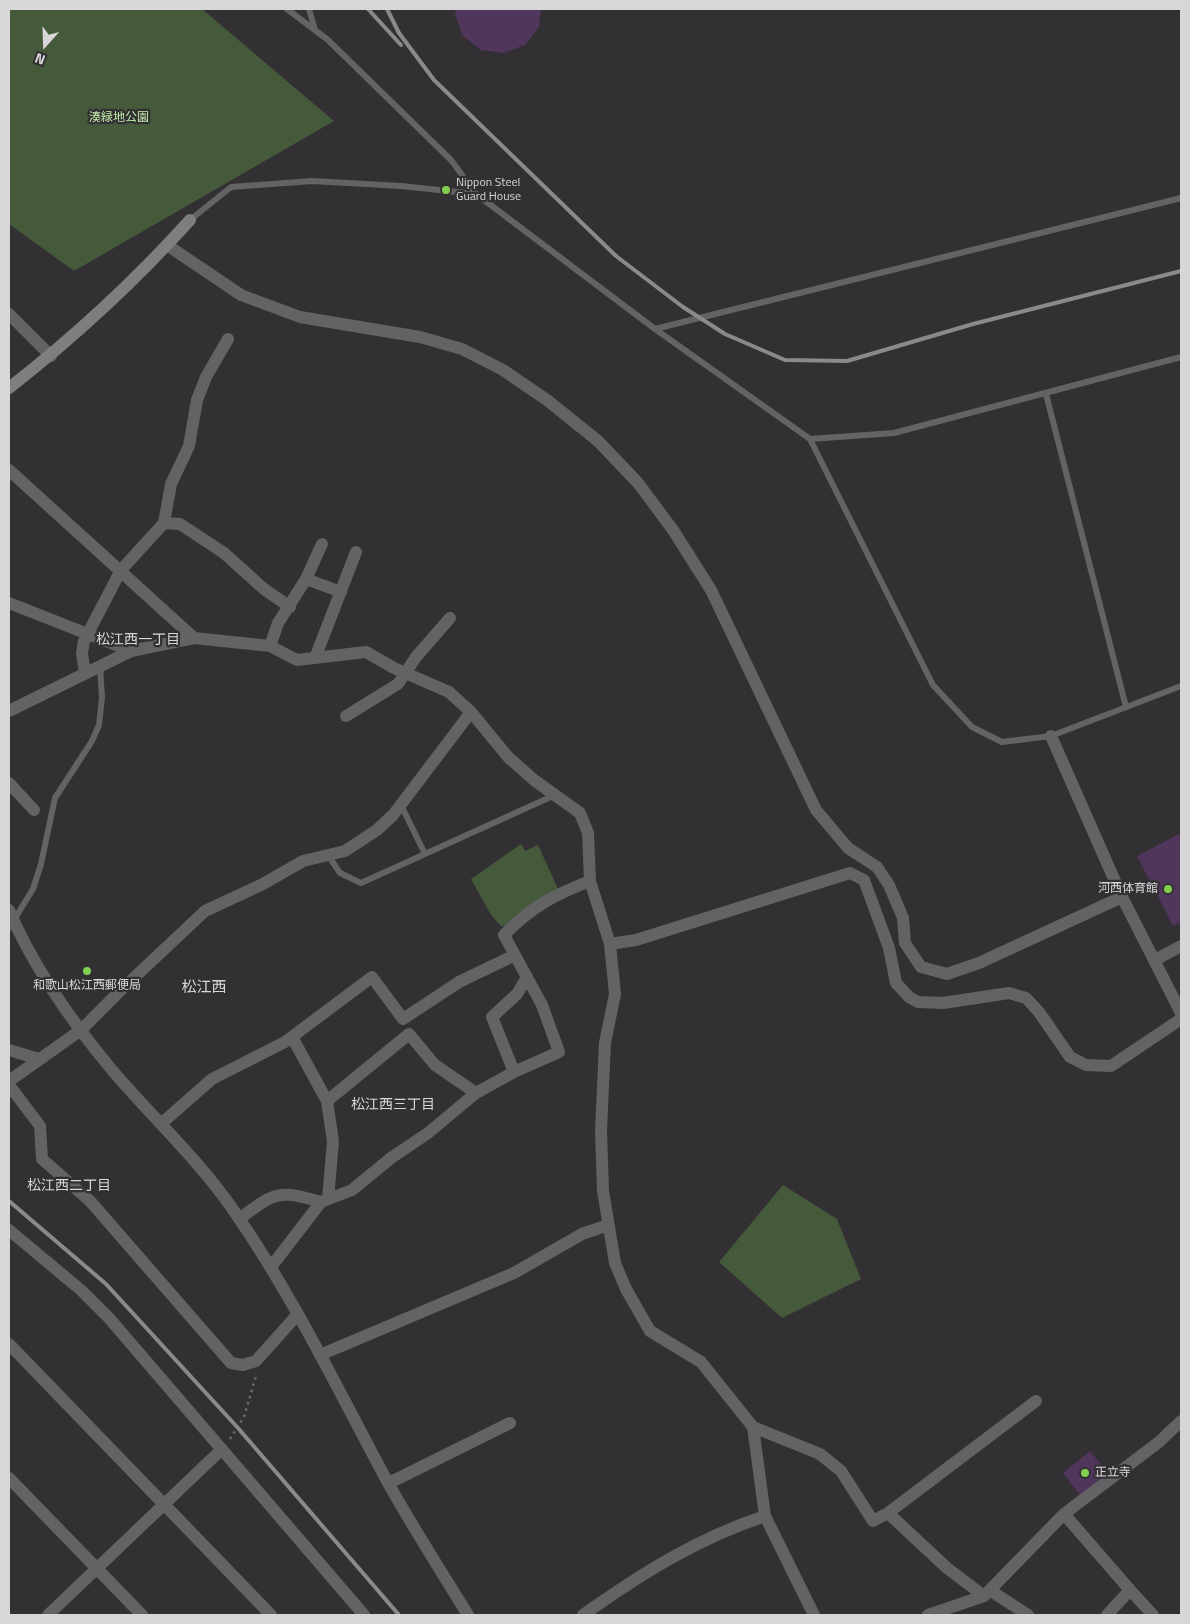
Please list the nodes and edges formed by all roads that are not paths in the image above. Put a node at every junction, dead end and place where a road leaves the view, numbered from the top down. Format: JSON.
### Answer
{"nodes":[{"id":1,"x":287,"y":9,"type":"edge"},
{"id":2,"x":309,"y":9,"type":"edge"},
{"id":3,"x":314,"y":30,"type":"junction"},
{"id":4,"x":476,"y":194,"type":"junction"},
{"id":5,"x":1181,"y":198,"type":"edge"},
{"id":6,"x":190,"y":220,"type":"joint"},
{"id":7,"x":167,"y":245,"type":"junction"},
{"id":8,"x":9,"y":314,"type":"edge"},
{"id":9,"x":655,"y":328,"type":"junction"},
{"id":10,"x":228,"y":339,"type":"dead end"},
{"id":11,"x":51,"y":356,"type":"junction"},
{"id":12,"x":1181,"y":357,"type":"edge"},
{"id":13,"x":9,"y":388,"type":"edge"},
{"id":14,"x":1046,"y":394,"type":"junction"},
{"id":15,"x":810,"y":438,"type":"junction"},
{"id":16,"x":9,"y":470,"type":"edge"},
{"id":17,"x":164,"y":523,"type":"junction"},
{"id":18,"x":322,"y":544,"type":"dead end"},
{"id":19,"x":356,"y":552,"type":"dead end"},
{"id":20,"x":121,"y":570,"type":"junction"},
{"id":21,"x":306,"y":579,"type":"junction"},
{"id":22,"x":341,"y":592,"type":"junction"},
{"id":23,"x":9,"y":603,"type":"edge"},
{"id":24,"x":290,"y":607,"type":"junction"},
{"id":25,"x":450,"y":618,"type":"dead end"},
{"id":26,"x":87,"y":634,"type":"junction"},
{"id":27,"x":194,"y":638,"type":"junction"},
{"id":28,"x":270,"y":646,"type":"junction"},
{"id":29,"x":131,"y":651,"type":"junction"},
{"id":30,"x":315,"y":658,"type":"junction"},
{"id":31,"x":100,"y":666,"type":"junction"},
{"id":32,"x":406,"y":673,"type":"junction"},
{"id":33,"x":85,"y":674,"type":"junction"},
{"id":34,"x":1181,"y":686,"type":"edge"},
{"id":35,"x":1126,"y":707,"type":"junction"},
{"id":36,"x":9,"y":711,"type":"edge"},
{"id":37,"x":471,"y":712,"type":"junction"},
{"id":38,"x":346,"y":716,"type":"dead end"},
{"id":39,"x":1051,"y":736,"type":"junction"},
{"id":40,"x":9,"y":783,"type":"edge"},
{"id":41,"x":556,"y":794,"type":"junction"},
{"id":42,"x":401,"y":805,"type":"junction"},
{"id":43,"x":34,"y":810,"type":"dead end"},
{"id":44,"x":425,"y":854,"type":"junction"},
{"id":45,"x":328,"y":855,"type":"junction"},
{"id":46,"x":590,"y":881,"type":"junction"},
{"id":47,"x":1122,"y":897,"type":"junction"},
{"id":48,"x":10,"y":920,"type":"edge"},
{"id":49,"x":905,"y":943,"type":"junction"},
{"id":50,"x":610,"y":944,"type":"junction"},
{"id":51,"x":1181,"y":946,"type":"edge"},
{"id":52,"x":889,"y":948,"type":"junction"},
{"id":53,"x":516,"y":955,"type":"junction"},
{"id":54,"x":1155,"y":960,"type":"junction"},
{"id":55,"x":527,"y":977,"type":"junction"},
{"id":56,"x":1181,"y":1013,"type":"edge"},
{"id":57,"x":1181,"y":1019,"type":"edge"},
{"id":58,"x":81,"y":1030,"type":"junction"},
{"id":59,"x":292,"y":1037,"type":"junction"},
{"id":60,"x":9,"y":1050,"type":"edge"},
{"id":61,"x":39,"y":1059,"type":"junction"},
{"id":62,"x":514,"y":1072,"type":"junction"},
{"id":63,"x":9,"y":1081,"type":"edge"},
{"id":64,"x":9,"y":1085,"type":"edge"},
{"id":65,"x":476,"y":1093,"type":"junction"},
{"id":66,"x":327,"y":1101,"type":"junction"},
{"id":67,"x":162,"y":1123,"type":"junction"},
{"id":68,"x":325,"y":1200,"type":"junction"},
{"id":69,"x":239,"y":1220,"type":"junction"},
{"id":70,"x":608,"y":1225,"type":"junction"},
{"id":71,"x":9,"y":1230,"type":"edge"},
{"id":72,"x":271,"y":1267,"type":"junction"},
{"id":73,"x":297,"y":1315,"type":"junction"},
{"id":74,"x":9,"y":1344,"type":"edge"},
{"id":75,"x":320,"y":1355,"type":"junction"},
{"id":76,"x":1036,"y":1400,"type":"dead end"},
{"id":77,"x":1181,"y":1421,"type":"edge"},
{"id":78,"x":510,"y":1423,"type":"dead end"},
{"id":79,"x":753,"y":1428,"type":"junction"},
{"id":80,"x":221,"y":1450,"type":"junction"},
{"id":81,"x":9,"y":1478,"type":"edge"},
{"id":82,"x":389,"y":1483,"type":"junction"},
{"id":83,"x":164,"y":1504,"type":"junction"},
{"id":84,"x":888,"y":1513,"type":"junction"},
{"id":85,"x":1064,"y":1514,"type":"junction"},
{"id":86,"x":765,"y":1516,"type":"junction"},
{"id":87,"x":97,"y":1569,"type":"junction"},
{"id":88,"x":1130,"y":1590,"type":"junction"},
{"id":89,"x":988,"y":1594,"type":"junction"},
{"id":90,"x":48,"y":1615,"type":"edge"},
{"id":91,"x":142,"y":1615,"type":"edge"},
{"id":92,"x":271,"y":1615,"type":"edge"},
{"id":93,"x":364,"y":1615,"type":"edge"},
{"id":94,"x":468,"y":1615,"type":"edge"},
{"id":95,"x":583,"y":1615,"type":"edge"},
{"id":96,"x":814,"y":1615,"type":"edge"},
{"id":97,"x":928,"y":1615,"type":"edge"},
{"id":98,"x":1028,"y":1615,"type":"edge"},
{"id":99,"x":1107,"y":1615,"type":"edge"},
{"id":100,"x":1153,"y":1615,"type":"edge"}],
"edges":[{"from":1,"to":3,"type":"lane"},
{"from":2,"to":3,"type":"lane"},
{"from":3,"to":4,"type":"lane"},
{"from":4,"to":6,"type":"lane"},
{"from":4,"to":9,"type":"lane"},
{"from":5,"to":9,"type":"lane"},
{"from":6,"to":7,"type":"street"},
{"from":7,"to":11,"type":"street"},
{"from":7,"to":49,"type":"street"},
{"from":8,"to":11,"type":"street"},
{"from":9,"to":15,"type":"lane"},
{"from":10,"to":17,"type":"street"},
{"from":11,"to":13,"type":"street"},
{"from":12,"to":14,"type":"lane"},
{"from":14,"to":15,"type":"lane"},
{"from":14,"to":35,"type":"lane"},
{"from":15,"to":39,"type":"lane"},
{"from":16,"to":20,"type":"street"},
{"from":17,"to":20,"type":"street"},
{"from":17,"to":24,"type":"street"},
{"from":18,"to":21,"type":"street"},
{"from":19,"to":22,"type":"street"},
{"from":20,"to":26,"type":"street"},
{"from":20,"to":27,"type":"street"},
{"from":21,"to":22,"type":"street"},
{"from":21,"to":24,"type":"street"},
{"from":22,"to":30,"type":"street"},
{"from":23,"to":26,"type":"street"},
{"from":24,"to":28,"type":"street"},
{"from":25,"to":32,"type":"street"},
{"from":26,"to":29,"type":"street"},
{"from":26,"to":33,"type":"street"},
{"from":27,"to":28,"type":"street"},
{"from":27,"to":29,"type":"street"},
{"from":28,"to":30,"type":"street"},
{"from":29,"to":31,"type":"street"},
{"from":30,"to":32,"type":"street"},
{"from":31,"to":33,"type":"street"},
{"from":31,"to":48,"type":"lane"},
{"from":32,"to":37,"type":"street"},
{"from":32,"to":38,"type":"street"},
{"from":33,"to":36,"type":"street"},
{"from":34,"to":35,"type":"lane"},
{"from":35,"to":39,"type":"lane"},
{"from":37,"to":41,"type":"street"},
{"from":37,"to":42,"type":"street"},
{"from":39,"to":47,"type":"street"},
{"from":40,"to":43,"type":"street"},
{"from":41,"to":44,"type":"lane"},
{"from":41,"to":46,"type":"street"},
{"from":42,"to":44,"type":"lane"},
{"from":42,"to":45,"type":"street"},
{"from":44,"to":45,"type":"lane"},
{"from":45,"to":58,"type":"street"},
{"from":46,"to":50,"type":"street"},
{"from":46,"to":53,"type":"street"},
{"from":47,"to":49,"type":"street"},
{"from":47,"to":54,"type":"street"},
{"from":48,"to":58,"type":"street"},
{"from":49,"to":52,"type":"street"},
{"from":50,"to":52,"type":"street"},
{"from":50,"to":70,"type":"street"},
{"from":51,"to":54,"type":"street"},
{"from":52,"to":57,"type":"street"},
{"from":53,"to":55,"type":"street"},
{"from":53,"to":59,"type":"street"},
{"from":54,"to":56,"type":"street"},
{"from":55,"to":62,"type":"street"},
{"from":55,"to":62,"type":"street"},
{"from":58,"to":61,"type":"street"},
{"from":58,"to":67,"type":"street"},
{"from":59,"to":66,"type":"street"},
{"from":59,"to":67,"type":"street"},
{"from":60,"to":61,"type":"street"},
{"from":61,"to":63,"type":"street"},
{"from":62,"to":65,"type":"street"},
{"from":64,"to":73,"type":"street"},
{"from":65,"to":66,"type":"street"},
{"from":65,"to":68,"type":"street"},
{"from":66,"to":68,"type":"street"},
{"from":67,"to":69,"type":"street"},
{"from":68,"to":69,"type":"street"},
{"from":68,"to":72,"type":"street"},
{"from":69,"to":72,"type":"street"},
{"from":70,"to":75,"type":"street"},
{"from":70,"to":79,"type":"street"},
{"from":71,"to":80,"type":"street"},
{"from":72,"to":73,"type":"street"},
{"from":73,"to":75,"type":"street"},
{"from":74,"to":83,"type":"street"},
{"from":75,"to":82,"type":"street"},
{"from":76,"to":84,"type":"street"},
{"from":77,"to":85,"type":"street"},
{"from":78,"to":82,"type":"street"},
{"from":79,"to":84,"type":"street"},
{"from":79,"to":86,"type":"street"},
{"from":80,"to":83,"type":"street"},
{"from":80,"to":93,"type":"street"},
{"from":81,"to":87,"type":"street"},
{"from":82,"to":94,"type":"street"},
{"from":83,"to":87,"type":"street"},
{"from":83,"to":92,"type":"street"},
{"from":84,"to":89,"type":"street"},
{"from":85,"to":88,"type":"street"},
{"from":85,"to":89,"type":"street"},
{"from":86,"to":95,"type":"street"},
{"from":86,"to":96,"type":"street"},
{"from":87,"to":90,"type":"street"},
{"from":87,"to":91,"type":"street"},
{"from":88,"to":99,"type":"street"},
{"from":88,"to":100,"type":"street"},
{"from":89,"to":97,"type":"street"},
{"from":89,"to":98,"type":"street"}]}
